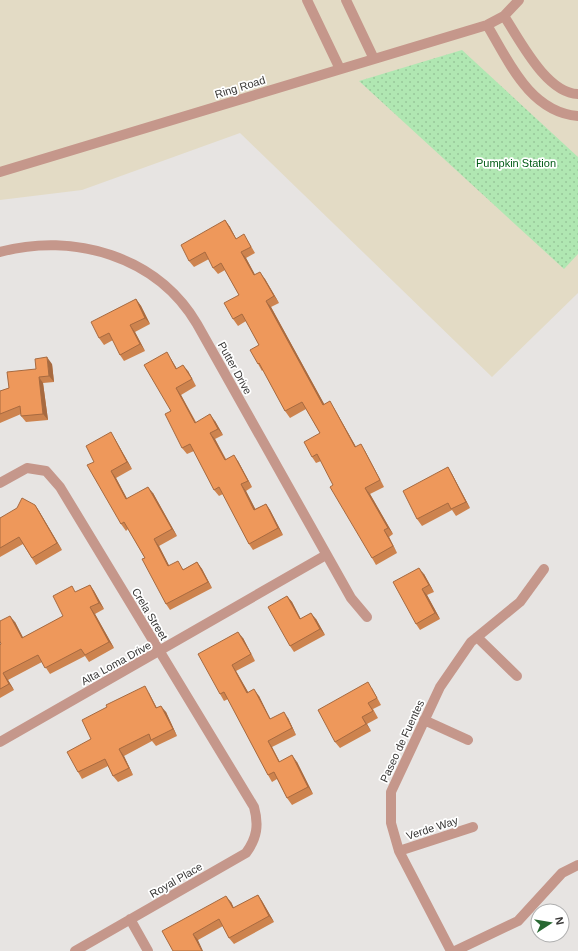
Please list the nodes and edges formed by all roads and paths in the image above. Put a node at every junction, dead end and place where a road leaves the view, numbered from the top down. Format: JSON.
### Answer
{"nodes":[{"id":1,"x":307,"y":0,"type":"edge"},
{"id":2,"x":346,"y":0,"type":"edge"},
{"id":3,"x":519,"y":0,"type":"edge"},
{"id":4,"x":504,"y":16,"type":"junction"},
{"id":5,"x":487,"y":25,"type":"junction"},
{"id":6,"x":374,"y":59,"type":"junction"},
{"id":7,"x":340,"y":70,"type":"junction"},
{"id":8,"x":578,"y":94,"type":"edge"},
{"id":9,"x":578,"y":116,"type":"edge"},
{"id":10,"x":0,"y":172,"type":"edge"},
{"id":11,"x":0,"y":252,"type":"edge"},
{"id":12,"x":3,"y":480,"type":"edge"},
{"id":13,"x":326,"y":555,"type":"junction"},
{"id":14,"x":544,"y":569,"type":"dead end"},
{"id":15,"x":367,"y":617,"type":"dead end"},
{"id":16,"x":477,"y":637,"type":"junction"},
{"id":17,"x":159,"y":652,"type":"junction"},
{"id":18,"x":517,"y":676,"type":"dead end"},
{"id":19,"x":424,"y":720,"type":"junction"},
{"id":20,"x":468,"y":740,"type":"dead end"},
{"id":21,"x":0,"y":742,"type":"edge"},
{"id":22,"x":254,"y":807,"type":"joint"},
{"id":23,"x":473,"y":827,"type":"dead end"},
{"id":24,"x":399,"y":851,"type":"junction"},
{"id":25,"x":578,"y":865,"type":"edge"},
{"id":26,"x":130,"y":919,"type":"junction"},
{"id":27,"x":75,"y":951,"type":"edge"},
{"id":28,"x":148,"y":951,"type":"edge"},
{"id":29,"x":450,"y":951,"type":"edge"},
{"id":30,"x":455,"y":951,"type":"edge"}],
"edges":[{"from":1,"to":7,"type":"street"},
{"from":2,"to":6,"type":"street"},
{"from":3,"to":4,"type":"street","name":"Ring Road"},
{"from":4,"to":5,"type":"street","name":"Ring Road"},
{"from":4,"to":8,"type":"street"},
{"from":5,"to":6,"type":"street","name":"Ring Road"},
{"from":5,"to":9,"type":"street"},
{"from":6,"to":7,"type":"street","name":"Ring Road"},
{"from":7,"to":10,"type":"street","name":"Ring Road"},
{"from":11,"to":13,"type":"street","name":"Putter Drive"},
{"from":12,"to":17,"type":"street","name":"Crela Street"},
{"from":13,"to":15,"type":"street","name":"Putter Drive"},
{"from":13,"to":17,"type":"street","name":"Alta Loma Drive"},
{"from":14,"to":16,"type":"street","name":"Paseo de Fuentes"},
{"from":16,"to":18,"type":"street"},
{"from":16,"to":19,"type":"street","name":"Paseo de Fuentes"},
{"from":17,"to":21,"type":"street","name":"Alta Loma Drive"},
{"from":17,"to":22,"type":"street","name":"Crela Street"},
{"from":19,"to":20,"type":"street"},
{"from":19,"to":24,"type":"street","name":"Paseo de Fuentes"},
{"from":22,"to":26,"type":"street","name":"Royal Place"},
{"from":23,"to":24,"type":"street","name":"Verde Way"},
{"from":24,"to":29,"type":"street","name":"Paseo de Fuentes"},
{"from":25,"to":30,"type":"street"},
{"from":26,"to":27,"type":"street","name":"Royal Place"},
{"from":26,"to":28,"type":"street"}]}
